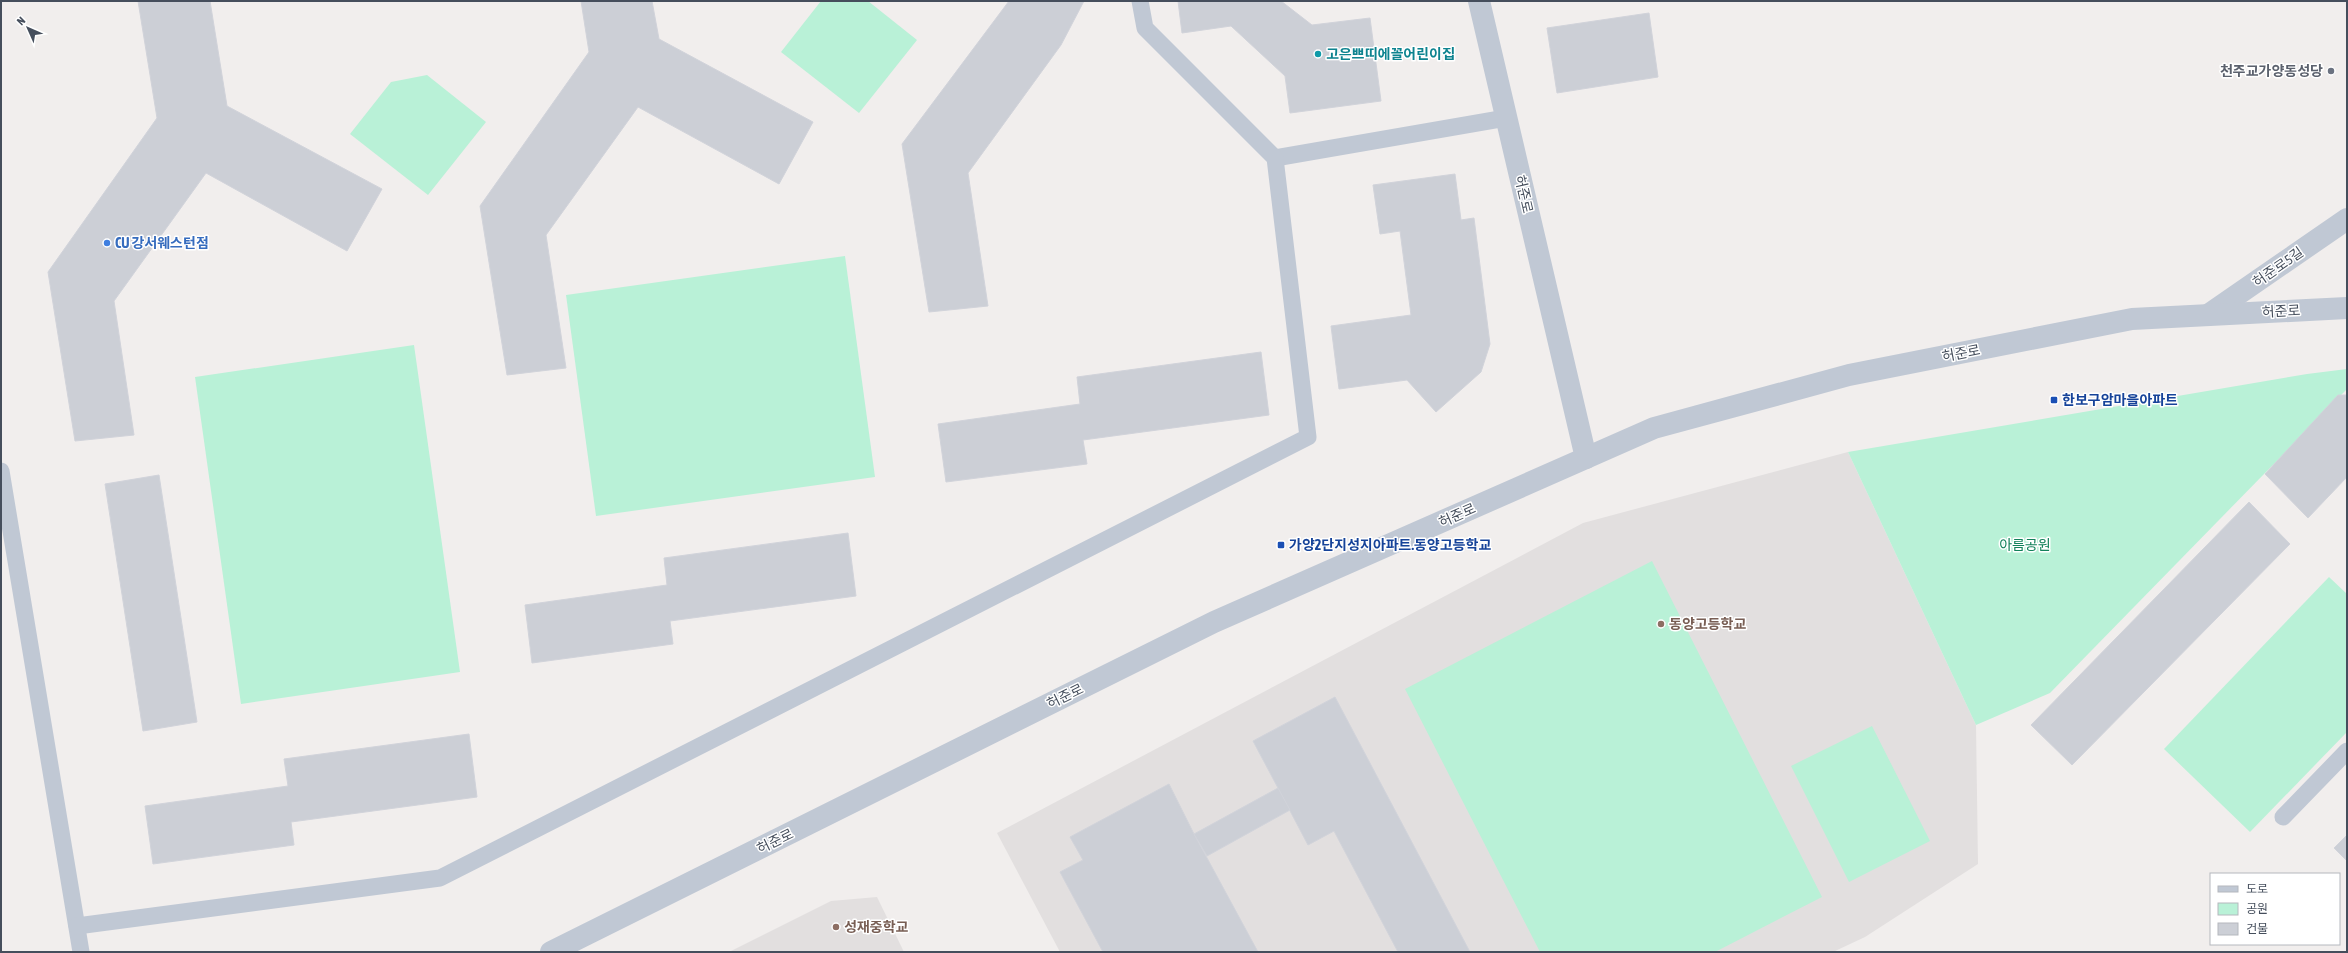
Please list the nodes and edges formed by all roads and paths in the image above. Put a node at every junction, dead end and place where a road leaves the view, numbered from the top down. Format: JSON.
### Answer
{"nodes":[{"id":1,"x":1140,"y":1,"type":"edge"},
{"id":2,"x":1479,"y":1,"type":"edge"},
{"id":3,"x":1506,"y":118,"type":"junction"},
{"id":4,"x":1275,"y":158,"type":"junction"},
{"id":5,"x":2347,"y":219,"type":"edge"},
{"id":6,"x":2347,"y":308,"type":"edge"},
{"id":7,"x":2208,"y":315,"type":"junction"},
{"id":8,"x":1586,"y":458,"type":"junction"},
{"id":9,"x":1,"y":471,"type":"edge"},
{"id":10,"x":2347,"y":751,"type":"edge"},
{"id":11,"x":2283,"y":817,"type":"dead end"},
{"id":12,"x":77,"y":926,"type":"junction"},
{"id":13,"x":81,"y":952,"type":"edge"},
{"id":14,"x":551,"y":952,"type":"edge"}],
"edges":[{"from":1,"to":4,"type":"lane"},
{"from":2,"to":3,"type":"street","name":"허준로"},
{"from":3,"to":4,"type":"lane"},
{"from":3,"to":8,"type":"street","name":"허준로"},
{"from":4,"to":12,"type":"lane"},
{"from":5,"to":7,"type":"street","name":"허준로5길"},
{"from":6,"to":7,"type":"street","name":"허준로"},
{"from":7,"to":8,"type":"street","name":"허준로"},
{"from":8,"to":14,"type":"street","name":"허준로"},
{"from":9,"to":12,"type":"lane"},
{"from":10,"to":11,"type":"lane"},
{"from":12,"to":13,"type":"lane"}]}
